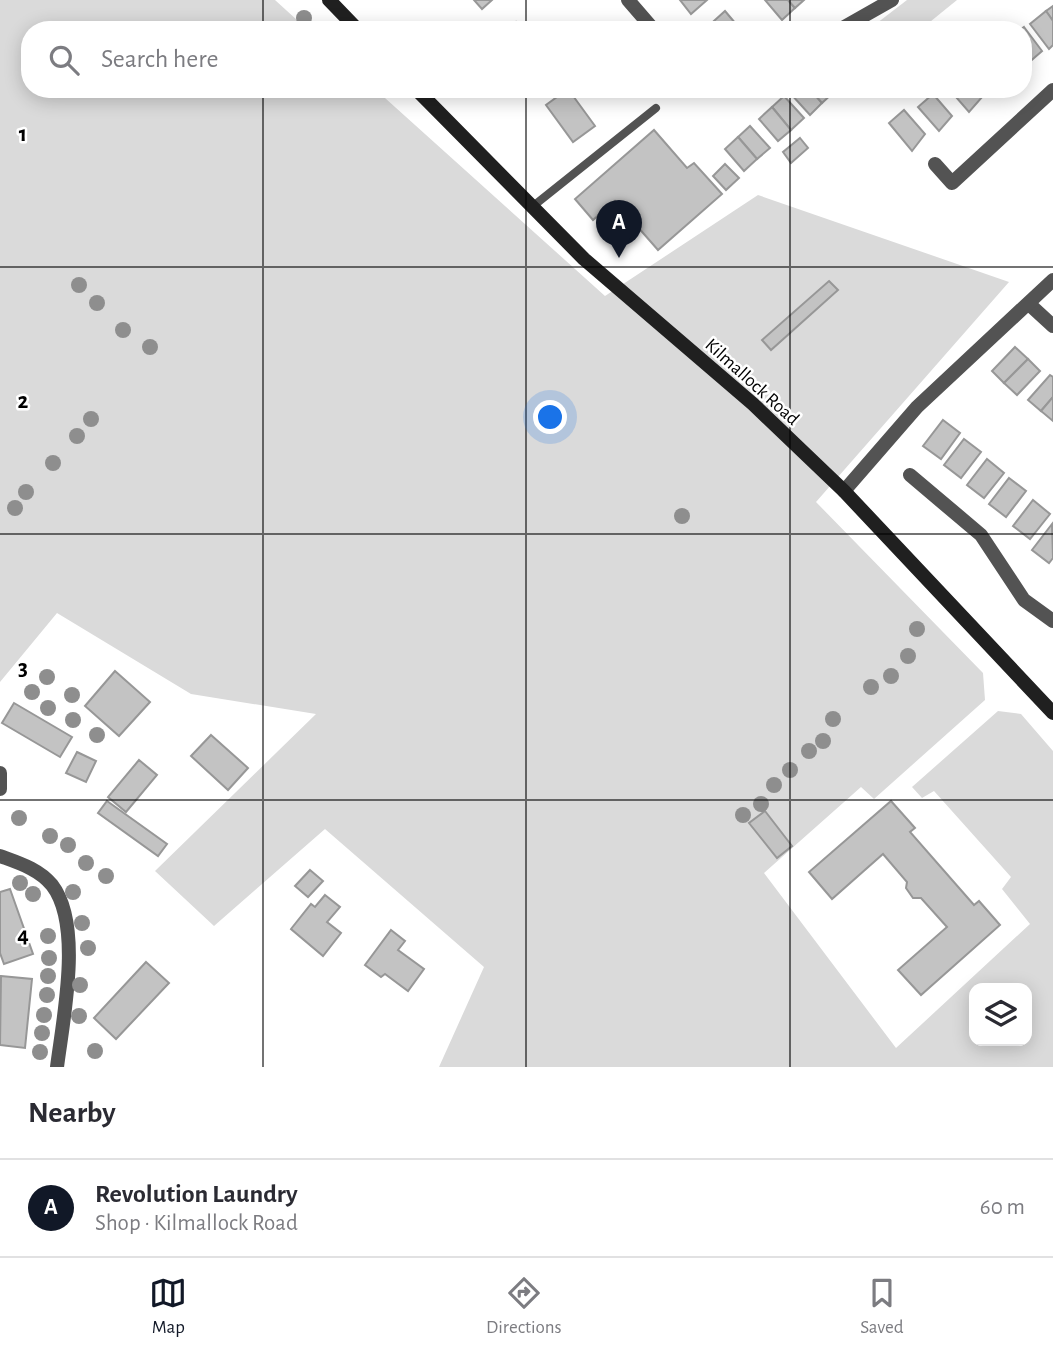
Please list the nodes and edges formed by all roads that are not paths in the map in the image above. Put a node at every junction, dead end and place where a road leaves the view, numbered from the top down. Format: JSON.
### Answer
{"nodes":[{"id":1,"x":329,"y":0,"type":"edge"},
{"id":2,"x":628,"y":0,"type":"edge"},
{"id":3,"x":892,"y":0,"type":"edge"},
{"id":4,"x":349,"y":21,"type":"edge"},
{"id":5,"x":646,"y":21,"type":"edge"},
{"id":6,"x":855,"y":21,"type":"edge"},
{"id":7,"x":1053,"y":90,"type":"edge"},
{"id":8,"x":425,"y":98,"type":"edge"},
{"id":9,"x":656,"y":108,"type":"dead end"},
{"id":10,"x":934,"y":164,"type":"dead end"},
{"id":11,"x":532,"y":207,"type":"junction"},
{"id":12,"x":1053,"y":280,"type":"edge"},
{"id":13,"x":1029,"y":304,"type":"junction"},
{"id":14,"x":1053,"y":326,"type":"edge"},
{"id":15,"x":910,"y":475,"type":"dead end"},
{"id":16,"x":844,"y":491,"type":"junction"},
{"id":17,"x":1053,"y":621,"type":"edge"},
{"id":18,"x":1053,"y":713,"type":"edge"},
{"id":19,"x":0,"y":773,"type":"edge"},
{"id":20,"x":0,"y":789,"type":"edge"},
{"id":21,"x":0,"y":856,"type":"edge"},
{"id":22,"x":57,"y":1067,"type":"edge"}],
"edges":[{"from":1,"to":4,"type":"main road"},
{"from":2,"to":5,"type":"street"},
{"from":3,"to":6,"type":"street"},
{"from":7,"to":10,"type":"street"},
{"from":8,"to":11,"type":"main road","name":"Kilmallock Road"},
{"from":9,"to":11,"type":"lane"},
{"from":11,"to":16,"type":"main road","name":"Kilmallock Road"},
{"from":12,"to":13,"type":"street"},
{"from":13,"to":14,"type":"street"},
{"from":13,"to":16,"type":"street"},
{"from":15,"to":17,"type":"street"},
{"from":16,"to":18,"type":"main road","name":"Kilmallock Road"},
{"from":19,"to":20,"type":"street"},
{"from":21,"to":22,"type":"street"}]}
